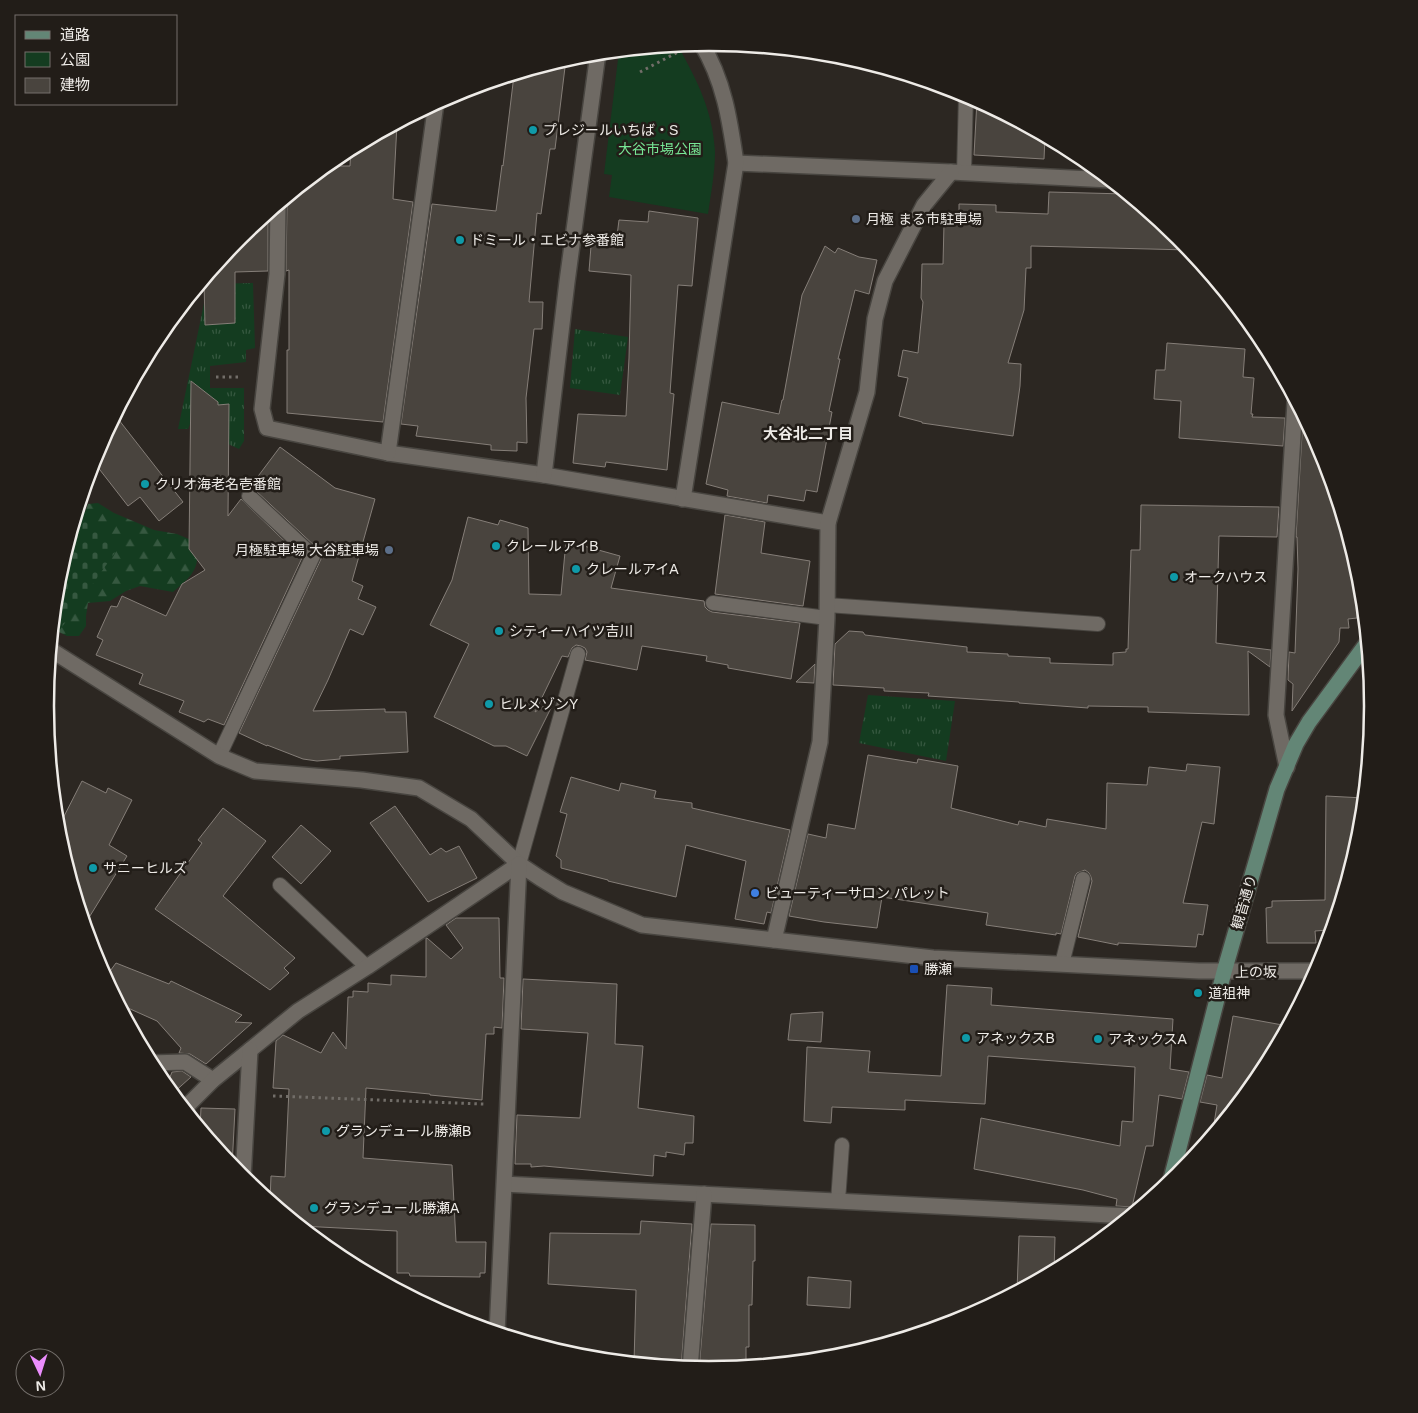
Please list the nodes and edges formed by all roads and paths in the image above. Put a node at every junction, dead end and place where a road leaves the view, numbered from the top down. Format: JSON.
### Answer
{"nodes":[{"id":1,"x":706,"y":51,"type":"edge"},
{"id":2,"x":678,"y":52,"type":"edge"},
{"id":3,"x":597,"y":61,"type":"edge"},
{"id":4,"x":640,"y":72,"type":"dead end"},
{"id":5,"x":965,"y":103,"type":"edge"},
{"id":6,"x":435,"y":112,"type":"edge"},
{"id":7,"x":736,"y":163,"type":"junction"},
{"id":8,"x":958,"y":172,"type":"junction"},
{"id":9,"x":1097,"y":179,"type":"edge"},
{"id":10,"x":278,"y":213,"type":"edge"},
{"id":11,"x":1295,"y":414,"type":"edge"},
{"id":12,"x":388,"y":453,"type":"junction"},
{"id":13,"x":544,"y":475,"type":"junction"},
{"id":14,"x":249,"y":496,"type":"dead end"},
{"id":15,"x":683,"y":499,"type":"junction"},
{"id":16,"x":828,"y":523,"type":"junction"},
{"id":17,"x":712,"y":603,"type":"dead end"},
{"id":18,"x":827,"y":612,"type":"junction"},
{"id":19,"x":1098,"y":624,"type":"dead end"},
{"id":20,"x":1362,"y":650,"type":"edge"},
{"id":21,"x":56,"y":653,"type":"edge"},
{"id":22,"x":578,"y":654,"type":"dead end"},
{"id":23,"x":219,"y":756,"type":"junction"},
{"id":24,"x":1286,"y":767,"type":"junction"},
{"id":25,"x":519,"y":864,"type":"junction"},
{"id":26,"x":1083,"y":879,"type":"dead end"},
{"id":27,"x":280,"y":885,"type":"dead end"},
{"id":28,"x":774,"y":940,"type":"junction"},
{"id":29,"x":1062,"y":964,"type":"junction"},
{"id":30,"x":367,"y":967,"type":"junction"},
{"id":31,"x":1308,"y":971,"type":"edge"},
{"id":32,"x":1224,"y":972,"type":"junction"},
{"id":33,"x":250,"y":1050,"type":"junction"},
{"id":34,"x":159,"y":1063,"type":"edge"},
{"id":35,"x":213,"y":1080,"type":"junction"},
{"id":36,"x":247,"y":1094,"type":"junction"},
{"id":37,"x":189,"y":1104,"type":"edge"},
{"id":38,"x":508,"y":1105,"type":"junction"},
{"id":39,"x":842,"y":1146,"type":"dead end"},
{"id":40,"x":244,"y":1167,"type":"edge"},
{"id":41,"x":1174,"y":1168,"type":"edge"},
{"id":42,"x":505,"y":1184,"type":"junction"},
{"id":43,"x":704,"y":1194,"type":"junction"},
{"id":44,"x":838,"y":1201,"type":"junction"},
{"id":45,"x":1121,"y":1216,"type":"edge"},
{"id":46,"x":498,"y":1327,"type":"edge"},
{"id":47,"x":691,"y":1361,"type":"edge"}],
"edges":[{"from":1,"to":7,"type":"street"},
{"from":2,"to":4,"type":"path"},
{"from":3,"to":13,"type":"street"},
{"from":5,"to":8,"type":"lane"},
{"from":6,"to":12,"type":"street"},
{"from":7,"to":8,"type":"street"},
{"from":7,"to":15,"type":"street"},
{"from":8,"to":9,"type":"street"},
{"from":8,"to":16,"type":"street"},
{"from":10,"to":12,"type":"street"},
{"from":11,"to":24,"type":"street"},
{"from":12,"to":13,"type":"street"},
{"from":13,"to":15,"type":"street"},
{"from":14,"to":23,"type":"lane"},
{"from":15,"to":16,"type":"street"},
{"from":16,"to":18,"type":"street"},
{"from":17,"to":18,"type":"lane"},
{"from":18,"to":19,"type":"lane"},
{"from":18,"to":28,"type":"street"},
{"from":20,"to":24,"type":"main road","name":"観音通り"},
{"from":21,"to":23,"type":"street","name":"上の坂"},
{"from":22,"to":25,"type":"lane"},
{"from":23,"to":25,"type":"street","name":"上の坂"},
{"from":24,"to":32,"type":"main road","name":"観音通り"},
{"from":25,"to":28,"type":"street","name":"上の坂"},
{"from":25,"to":30,"type":"street"},
{"from":25,"to":38,"type":"street"},
{"from":26,"to":29,"type":"lane"},
{"from":27,"to":30,"type":"lane"},
{"from":28,"to":29,"type":"street","name":"上の坂"},
{"from":29,"to":32,"type":"street","name":"上の坂"},
{"from":30,"to":33,"type":"street"},
{"from":31,"to":32,"type":"street","name":"上の坂"},
{"from":32,"to":41,"type":"main road","name":"観音通り"},
{"from":33,"to":35,"type":"street"},
{"from":33,"to":36,"type":"street"},
{"from":34,"to":35,"type":"street"},
{"from":35,"to":37,"type":"street"},
{"from":36,"to":38,"type":"path"},
{"from":36,"to":40,"type":"street"},
{"from":38,"to":42,"type":"street"},
{"from":39,"to":44,"type":"lane"},
{"from":42,"to":43,"type":"street"},
{"from":42,"to":46,"type":"street"},
{"from":43,"to":44,"type":"street"},
{"from":43,"to":47,"type":"street"},
{"from":44,"to":45,"type":"street"}]}
